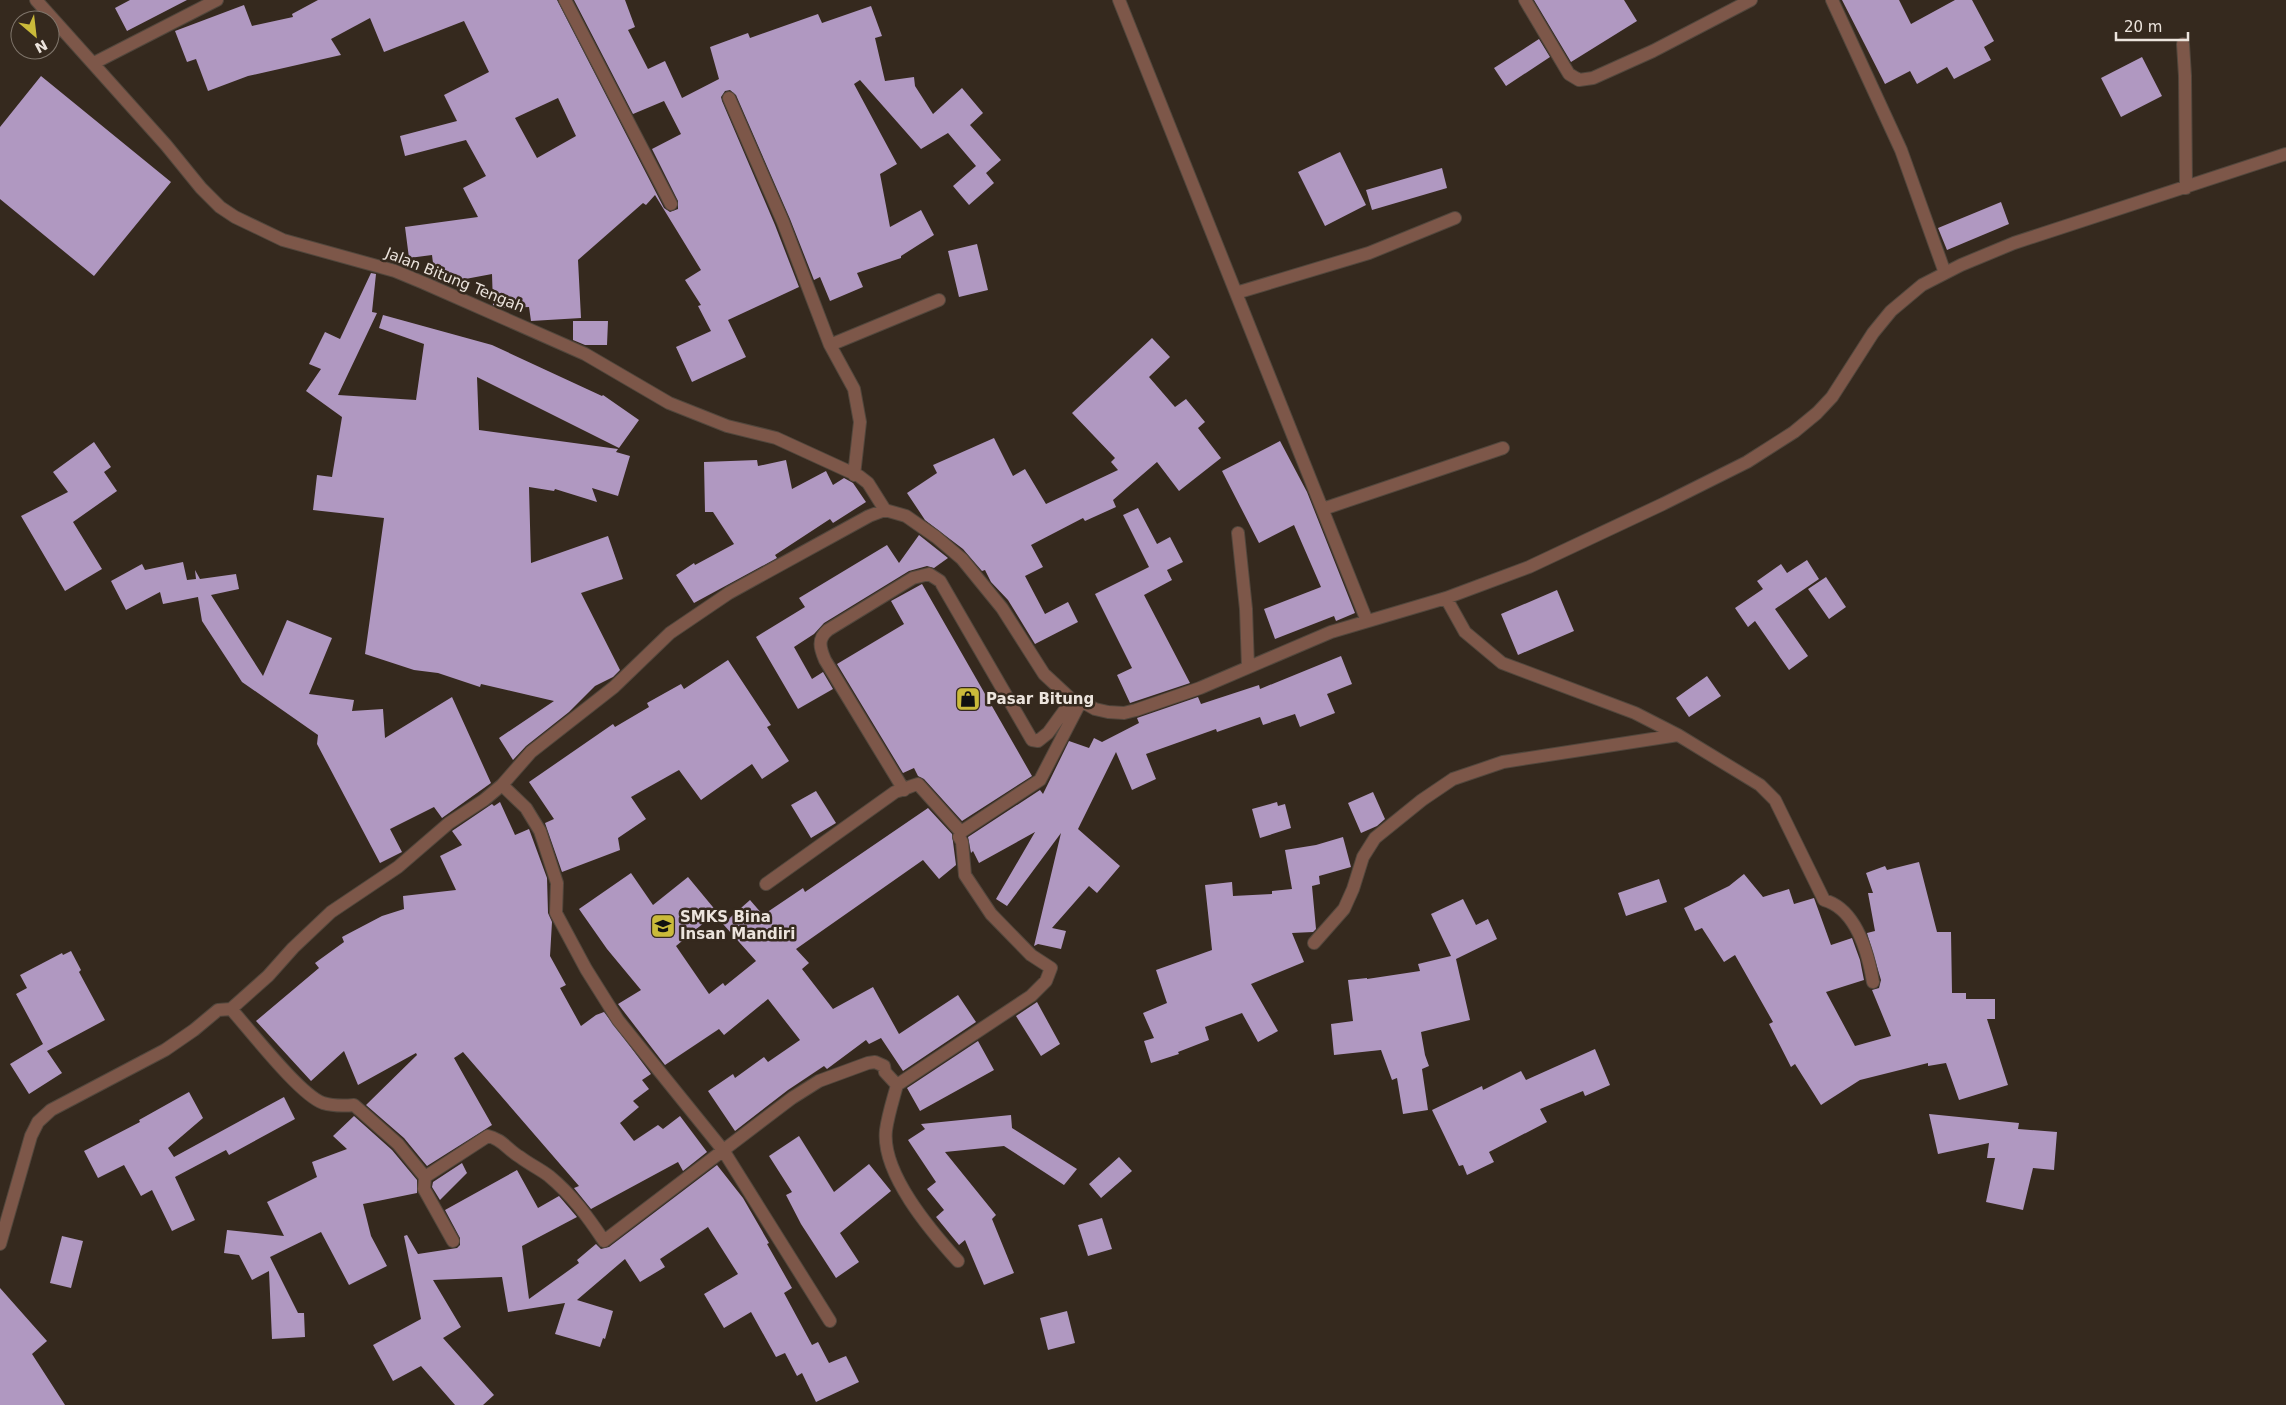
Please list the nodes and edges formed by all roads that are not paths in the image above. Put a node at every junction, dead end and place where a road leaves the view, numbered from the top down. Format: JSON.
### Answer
{"nodes":[{"id":1,"x":36,"y":0,"type":"edge"},
{"id":2,"x":217,"y":0,"type":"edge"},
{"id":3,"x":565,"y":0,"type":"edge"},
{"id":4,"x":1118,"y":0,"type":"edge"},
{"id":5,"x":1525,"y":0,"type":"edge"},
{"id":6,"x":1751,"y":0,"type":"edge"},
{"id":7,"x":1832,"y":0,"type":"edge"},
{"id":8,"x":2183,"y":44,"type":"dead end"},
{"id":9,"x":94,"y":63,"type":"junction"},
{"id":10,"x":729,"y":98,"type":"dead end"},
{"id":11,"x":2286,"y":154,"type":"edge"},
{"id":12,"x":2186,"y":188,"type":"junction"},
{"id":13,"x":671,"y":204,"type":"dead end"},
{"id":14,"x":1455,"y":218,"type":"dead end"},
{"id":15,"x":1945,"y":273,"type":"junction"},
{"id":16,"x":1236,"y":293,"type":"junction"},
{"id":17,"x":938,"y":300,"type":"dead end"},
{"id":18,"x":830,"y":345,"type":"junction"},
{"id":19,"x":1503,"y":448,"type":"dead end"},
{"id":20,"x":854,"y":475,"type":"junction"},
{"id":21,"x":1322,"y":509,"type":"junction"},
{"id":22,"x":885,"y":510,"type":"junction"},
{"id":23,"x":1238,"y":533,"type":"dead end"},
{"id":24,"x":1446,"y":598,"type":"junction"},
{"id":25,"x":1368,"y":620,"type":"junction"},
{"id":26,"x":1248,"y":668,"type":"junction"},
{"id":27,"x":1077,"y":701,"type":"junction"},
{"id":28,"x":1678,"y":735,"type":"junction"},
{"id":29,"x":502,"y":785,"type":"junction"},
{"id":30,"x":904,"y":790,"type":"junction"},
{"id":31,"x":961,"y":832,"type":"junction"},
{"id":32,"x":766,"y":884,"type":"dead end"},
{"id":33,"x":1314,"y":943,"type":"dead end"},
{"id":34,"x":1873,"y":982,"type":"dead end"},
{"id":35,"x":231,"y":1009,"type":"junction"},
{"id":36,"x":897,"y":1086,"type":"junction"},
{"id":37,"x":723,"y":1150,"type":"junction"},
{"id":38,"x":425,"y":1177,"type":"junction"},
{"id":39,"x":453,"y":1241,"type":"dead end"},
{"id":40,"x":0,"y":1244,"type":"edge"},
{"id":41,"x":958,"y":1261,"type":"dead end"},
{"id":42,"x":830,"y":1321,"type":"dead end"}],
"edges":[{"from":1,"to":9,"type":"street","name":"Jalan Bitung Tengah"},
{"from":2,"to":9,"type":"street"},
{"from":3,"to":13,"type":"street"},
{"from":4,"to":16,"type":"street"},
{"from":5,"to":6,"type":"street"},
{"from":7,"to":15,"type":"street"},
{"from":8,"to":12,"type":"street"},
{"from":9,"to":20,"type":"street","name":"Jalan Bitung Tengah"},
{"from":10,"to":18,"type":"street"},
{"from":11,"to":12,"type":"street"},
{"from":12,"to":15,"type":"street"},
{"from":14,"to":16,"type":"street"},
{"from":15,"to":24,"type":"street"},
{"from":16,"to":21,"type":"street"},
{"from":17,"to":18,"type":"street"},
{"from":18,"to":20,"type":"street"},
{"from":19,"to":21,"type":"street"},
{"from":20,"to":22,"type":"street","name":"Jalan Bitung Tengah"},
{"from":21,"to":25,"type":"street"},
{"from":22,"to":27,"type":"street"},
{"from":22,"to":29,"type":"street"},
{"from":23,"to":26,"type":"street"},
{"from":24,"to":25,"type":"street"},
{"from":24,"to":28,"type":"street"},
{"from":25,"to":26,"type":"street"},
{"from":26,"to":27,"type":"street"},
{"from":27,"to":30,"type":"street"},
{"from":27,"to":31,"type":"street"},
{"from":28,"to":33,"type":"street"},
{"from":28,"to":34,"type":"street"},
{"from":29,"to":35,"type":"street"},
{"from":29,"to":37,"type":"street"},
{"from":30,"to":31,"type":"street"},
{"from":30,"to":32,"type":"street"},
{"from":31,"to":36,"type":"street"},
{"from":35,"to":38,"type":"street"},
{"from":35,"to":40,"type":"street"},
{"from":36,"to":37,"type":"street"},
{"from":36,"to":41,"type":"street"},
{"from":37,"to":38,"type":"street"},
{"from":37,"to":42,"type":"street"},
{"from":38,"to":39,"type":"street"}]}
